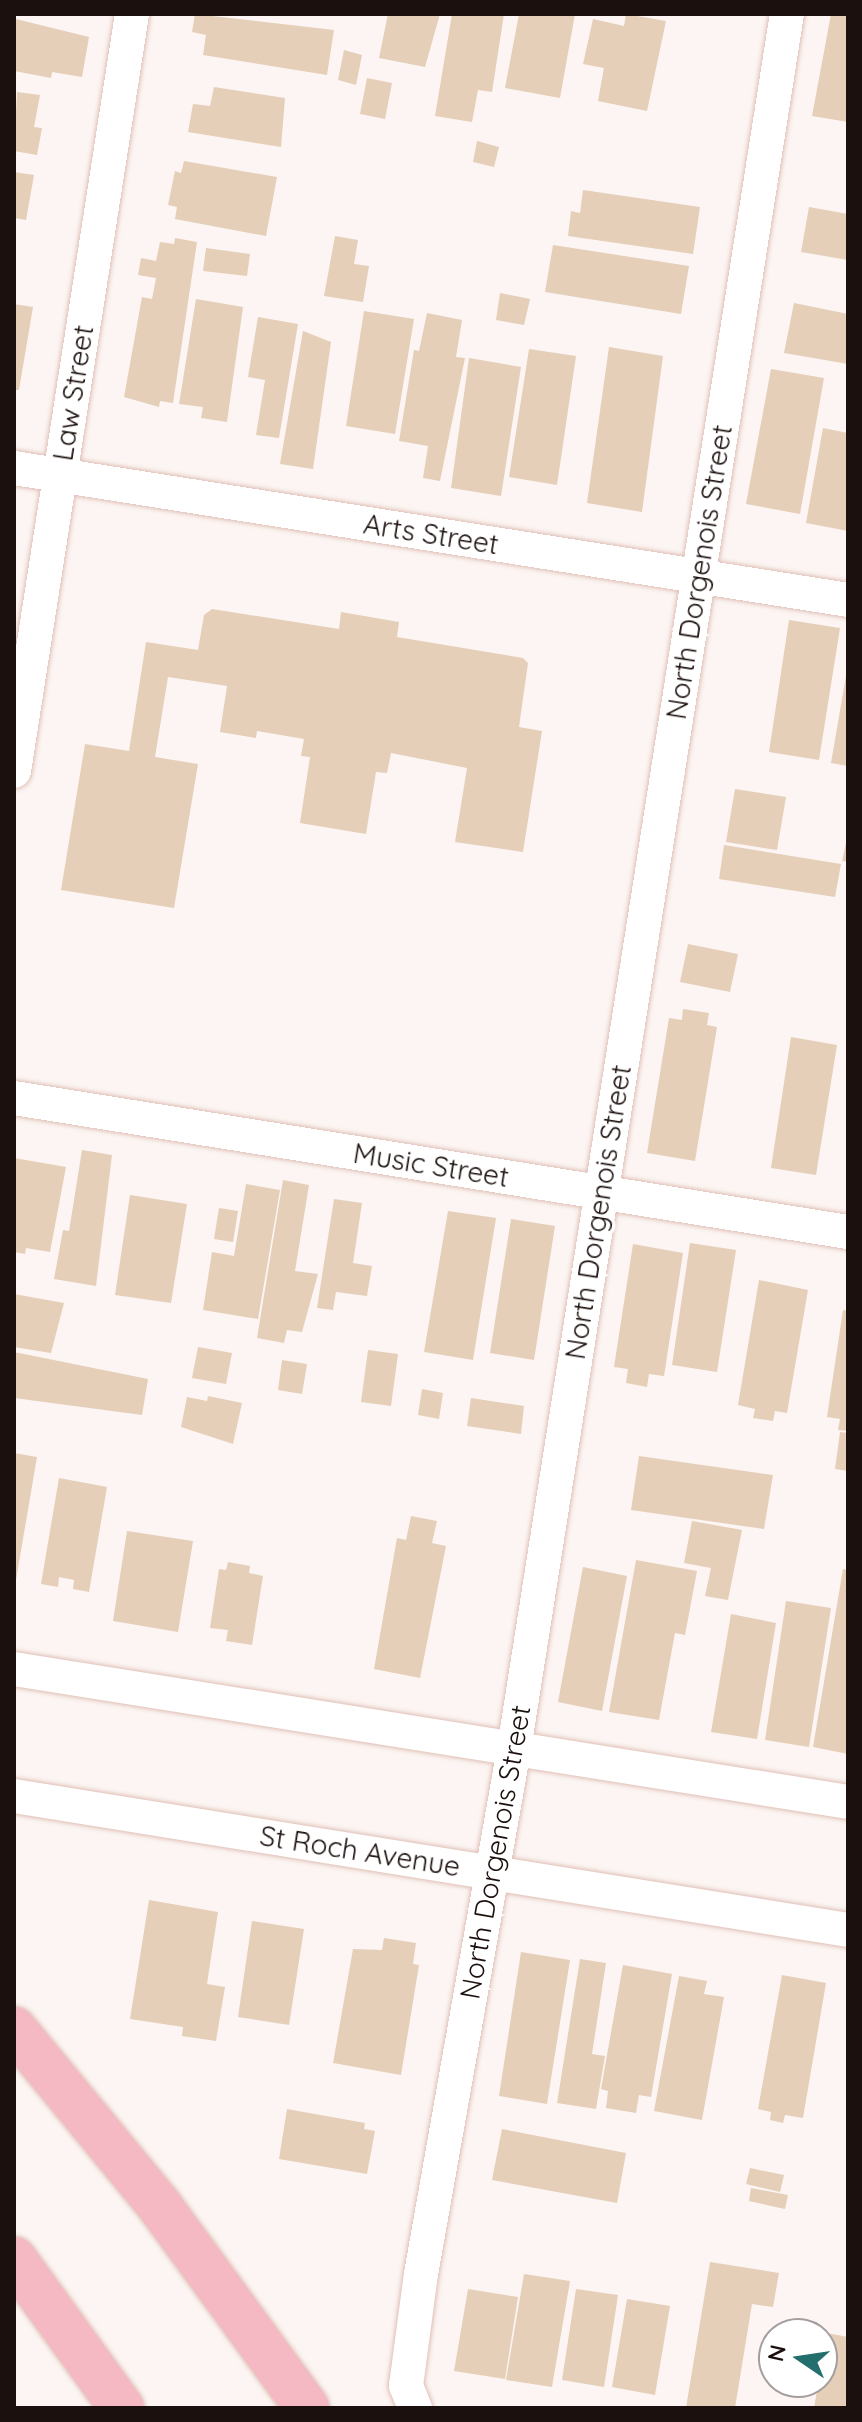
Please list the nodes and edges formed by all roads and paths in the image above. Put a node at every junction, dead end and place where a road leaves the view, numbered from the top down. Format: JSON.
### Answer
{"nodes":[{"id":1,"x":132,"y":14,"type":"edge"},
{"id":2,"x":787,"y":14,"type":"edge"},
{"id":3,"x":14,"y":468,"type":"edge"},
{"id":4,"x":60,"y":475,"type":"junction"},
{"id":5,"x":698,"y":577,"type":"junction"},
{"id":6,"x":848,"y":600,"type":"edge"},
{"id":7,"x":14,"y":771,"type":"edge"},
{"id":8,"x":14,"y":1098,"type":"edge"},
{"id":9,"x":601,"y":1192,"type":"junction"},
{"id":10,"x":848,"y":1232,"type":"edge"},
{"id":11,"x":14,"y":1669,"type":"edge"},
{"id":12,"x":514,"y":1749,"type":"junction"},
{"id":13,"x":14,"y":1796,"type":"edge"},
{"id":14,"x":848,"y":1802,"type":"edge"},
{"id":15,"x":493,"y":1873,"type":"junction"},
{"id":16,"x":848,"y":1930,"type":"edge"},
{"id":17,"x":14,"y":2029,"type":"edge"},
{"id":18,"x":14,"y":2259,"type":"edge"},
{"id":19,"x":115,"y":2400,"type":"edge"},
{"id":20,"x":307,"y":2408,"type":"edge"},
{"id":21,"x":415,"y":2408,"type":"edge"}],
"edges":[{"from":1,"to":4,"type":"street","name":"Law Street"},
{"from":2,"to":5,"type":"street","name":"North Dorgenois Street"},
{"from":3,"to":4,"type":"street","name":"Arts Street"},
{"from":4,"to":5,"type":"street","name":"Arts Street"},
{"from":4,"to":7,"type":"street","name":"Law Street"},
{"from":5,"to":6,"type":"street","name":"Arts Street"},
{"from":5,"to":9,"type":"street","name":"North Dorgenois Street"},
{"from":8,"to":9,"type":"street","name":"Music Street"},
{"from":9,"to":10,"type":"street","name":"Music Street"},
{"from":9,"to":12,"type":"street","name":"North Dorgenois Street"},
{"from":11,"to":12,"type":"street"},
{"from":12,"to":14,"type":"street"},
{"from":12,"to":15,"type":"street","name":"North Dorgenois Street"},
{"from":13,"to":15,"type":"street","name":"St Roch Avenue"},
{"from":15,"to":16,"type":"street","name":"St Roch Avenue"},
{"from":15,"to":21,"type":"street","name":"North Dorgenois Street"},
{"from":17,"to":20,"type":"highway"},
{"from":18,"to":19,"type":"highway"}]}
